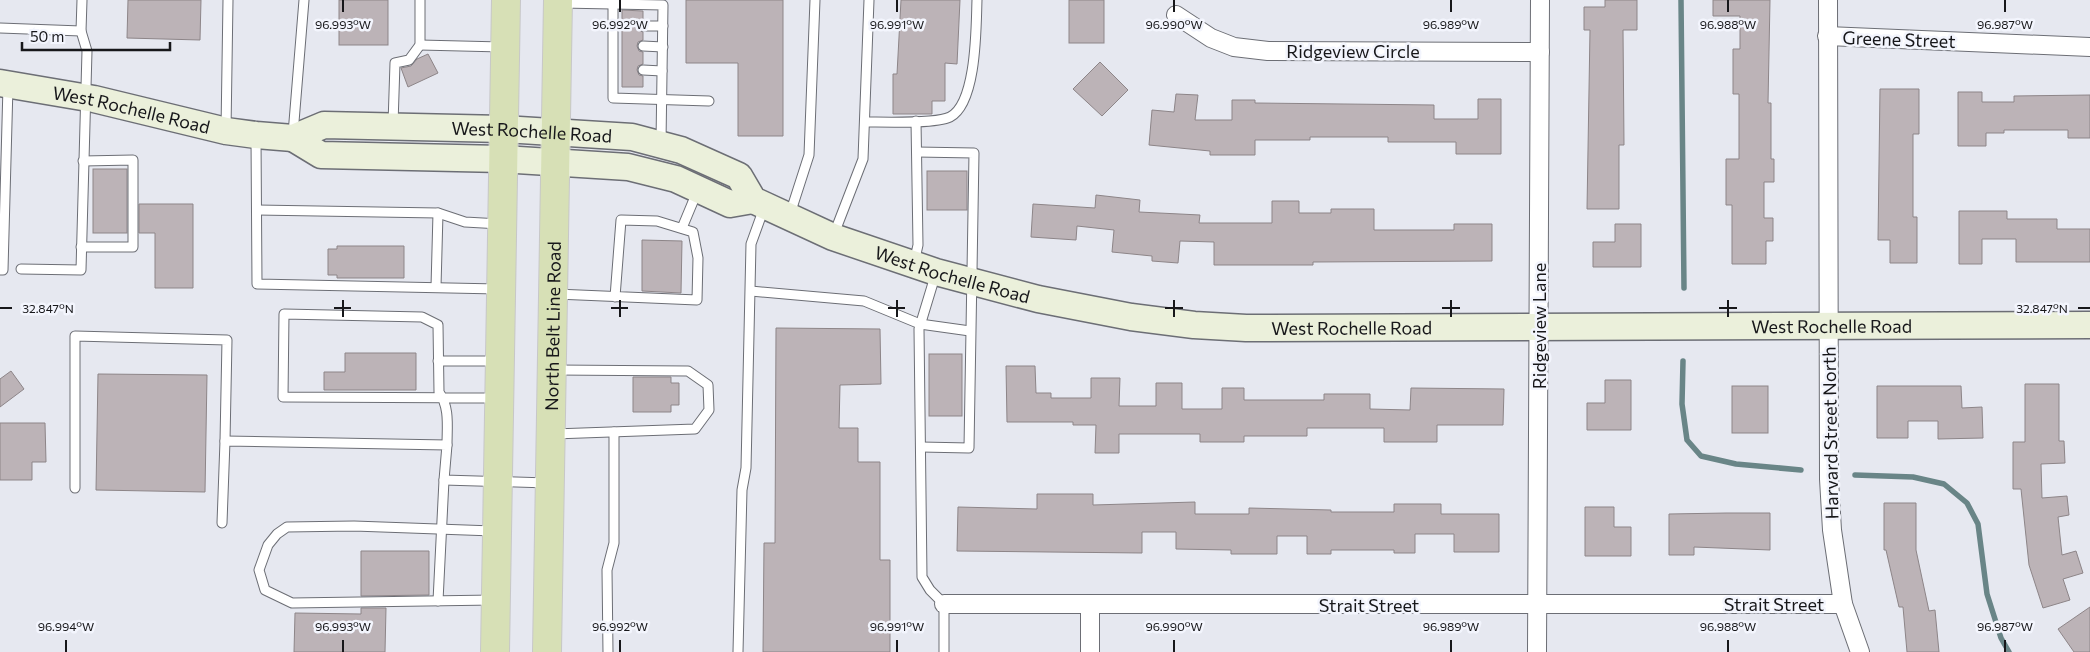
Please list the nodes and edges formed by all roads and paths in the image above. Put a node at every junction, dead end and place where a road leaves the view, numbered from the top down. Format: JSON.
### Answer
{"nodes":[{"id":1,"x":82,"y":0,"type":"edge"},
{"id":2,"x":228,"y":0,"type":"edge"},
{"id":3,"x":304,"y":0,"type":"edge"},
{"id":4,"x":420,"y":0,"type":"edge"},
{"id":5,"x":815,"y":0,"type":"edge"},
{"id":6,"x":869,"y":0,"type":"edge"},
{"id":7,"x":977,"y":0,"type":"edge"},
{"id":8,"x":1540,"y":0,"type":"edge"},
{"id":9,"x":1828,"y":0,"type":"edge"},
{"id":10,"x":503,"y":1,"type":"edge"},
{"id":11,"x":558,"y":2,"type":"edge"},
{"id":12,"x":613,"y":4,"type":"junction"},
{"id":13,"x":1176,"y":15,"type":"dead end"},
{"id":14,"x":643,"y":26,"type":"dead end"},
{"id":15,"x":663,"y":26,"type":"junction"},
{"id":16,"x":0,"y":28,"type":"edge"},
{"id":17,"x":81,"y":31,"type":"junction"},
{"id":18,"x":1827,"y":36,"type":"junction"},
{"id":19,"x":420,"y":45,"type":"junction"},
{"id":20,"x":643,"y":46,"type":"dead end"},
{"id":21,"x":504,"y":47,"type":"junction"},
{"id":22,"x":663,"y":47,"type":"junction"},
{"id":23,"x":2090,"y":47,"type":"edge"},
{"id":24,"x":1540,"y":52,"type":"junction"},
{"id":25,"x":643,"y":70,"type":"dead end"},
{"id":26,"x":662,"y":70,"type":"junction"},
{"id":27,"x":4,"y":83,"type":"edge"},
{"id":28,"x":84,"y":97,"type":"junction"},
{"id":29,"x":662,"y":99,"type":"junction"},
{"id":30,"x":709,"y":101,"type":"dead end"},
{"id":31,"x":916,"y":121,"type":"junction"},
{"id":32,"x":866,"y":122,"type":"junction"},
{"id":33,"x":393,"y":127,"type":"junction"},
{"id":34,"x":502,"y":129,"type":"junction"},
{"id":35,"x":226,"y":131,"type":"junction"},
{"id":36,"x":556,"y":133,"type":"junction"},
{"id":37,"x":256,"y":135,"type":"junction"},
{"id":38,"x":293,"y":138,"type":"junction"},
{"id":39,"x":661,"y":145,"type":"junction"},
{"id":40,"x":917,"y":152,"type":"junction"},
{"id":41,"x":502,"y":159,"type":"junction"},
{"id":42,"x":83,"y":161,"type":"junction"},
{"id":43,"x":555,"y":163,"type":"junction"},
{"id":44,"x":698,"y":189,"type":"junction"},
{"id":45,"x":759,"y":203,"type":"junction"},
{"id":46,"x":256,"y":210,"type":"junction"},
{"id":47,"x":438,"y":213,"type":"junction"},
{"id":48,"x":789,"y":216,"type":"junction"},
{"id":49,"x":501,"y":224,"type":"junction"},
{"id":50,"x":682,"y":228,"type":"junction"},
{"id":51,"x":833,"y":237,"type":"junction"},
{"id":52,"x":81,"y":247,"type":"junction"},
{"id":53,"x":21,"y":269,"type":"dead end"},
{"id":54,"x":925,"y":269,"type":"junction"},
{"id":55,"x":0,"y":270,"type":"edge"},
{"id":56,"x":971,"y":282,"type":"junction"},
{"id":57,"x":436,"y":288,"type":"junction"},
{"id":58,"x":500,"y":289,"type":"junction"},
{"id":59,"x":751,"y":291,"type":"junction"},
{"id":60,"x":554,"y":294,"type":"junction"},
{"id":61,"x":615,"y":297,"type":"junction"},
{"id":62,"x":920,"y":324,"type":"junction"},
{"id":63,"x":2090,"y":325,"type":"edge"},
{"id":64,"x":1829,"y":326,"type":"junction"},
{"id":65,"x":1539,"y":328,"type":"junction"},
{"id":66,"x":970,"y":331,"type":"junction"},
{"id":67,"x":438,"y":361,"type":"junction"},
{"id":68,"x":499,"y":361,"type":"junction"},
{"id":69,"x":552,"y":370,"type":"junction"},
{"id":70,"x":443,"y":398,"type":"junction"},
{"id":71,"x":498,"y":398,"type":"junction"},
{"id":72,"x":614,"y":432,"type":"junction"},
{"id":73,"x":552,"y":434,"type":"junction"},
{"id":74,"x":226,"y":441,"type":"junction"},
{"id":75,"x":446,"y":445,"type":"junction"},
{"id":76,"x":920,"y":447,"type":"junction"},
{"id":77,"x":444,"y":480,"type":"junction"},
{"id":78,"x":497,"y":480,"type":"junction"},
{"id":79,"x":551,"y":483,"type":"junction"},
{"id":80,"x":75,"y":488,"type":"dead end"},
{"id":81,"x":222,"y":523,"type":"dead end"},
{"id":82,"x":443,"y":529,"type":"junction"},
{"id":83,"x":496,"y":531,"type":"junction"},
{"id":84,"x":495,"y":600,"type":"junction"},
{"id":85,"x":438,"y":601,"type":"junction"},
{"id":86,"x":944,"y":604,"type":"junction"},
{"id":87,"x":1090,"y":604,"type":"junction"},
{"id":88,"x":1843,"y":604,"type":"junction"},
{"id":89,"x":1537,"y":605,"type":"junction"},
{"id":90,"x":495,"y":652,"type":"edge"},
{"id":91,"x":547,"y":652,"type":"edge"},
{"id":92,"x":608,"y":652,"type":"edge"},
{"id":93,"x":738,"y":652,"type":"edge"},
{"id":94,"x":944,"y":652,"type":"edge"},
{"id":95,"x":1090,"y":652,"type":"edge"},
{"id":96,"x":1537,"y":652,"type":"edge"},
{"id":97,"x":1860,"y":652,"type":"edge"}],
"edges":[{"from":1,"to":17,"type":"lane"},
{"from":2,"to":35,"type":"lane"},
{"from":3,"to":38,"type":"lane"},
{"from":4,"to":19,"type":"lane"},
{"from":5,"to":48,"type":"lane"},
{"from":6,"to":32,"type":"lane"},
{"from":7,"to":31,"type":"lane"},
{"from":8,"to":24,"type":"street","name":"Ridgeview Lane"},
{"from":9,"to":18,"type":"street","name":"Harvard Street North"},
{"from":10,"to":21,"type":"main road"},
{"from":11,"to":12,"type":"lane"},
{"from":11,"to":36,"type":"main road","name":"North Belt Line Road"},
{"from":12,"to":15,"type":"lane"},
{"from":12,"to":29,"type":"lane"},
{"from":13,"to":24,"type":"street","name":"Ridgeview Circle"},
{"from":14,"to":15,"type":"lane"},
{"from":15,"to":22,"type":"lane"},
{"from":16,"to":17,"type":"lane"},
{"from":17,"to":28,"type":"lane"},
{"from":18,"to":23,"type":"street","name":"Greene Street"},
{"from":18,"to":64,"type":"street","name":"Harvard Street North"},
{"from":19,"to":21,"type":"lane"},
{"from":19,"to":33,"type":"lane"},
{"from":20,"to":22,"type":"lane"},
{"from":21,"to":34,"type":"main road"},
{"from":22,"to":26,"type":"lane"},
{"from":24,"to":65,"type":"street","name":"Ridgeview Lane"},
{"from":25,"to":26,"type":"lane"},
{"from":26,"to":29,"type":"lane"},
{"from":27,"to":28,"type":"street","name":"West Rochelle Road"},
{"from":27,"to":55,"type":"lane"},
{"from":28,"to":35,"type":"street","name":"West Rochelle Road"},
{"from":28,"to":42,"type":"lane"},
{"from":29,"to":30,"type":"lane"},
{"from":29,"to":39,"type":"lane"},
{"from":31,"to":32,"type":"lane"},
{"from":31,"to":40,"type":"lane"},
{"from":32,"to":51,"type":"lane"},
{"from":33,"to":34,"type":"street","name":"West Rochelle Road"},
{"from":33,"to":38,"type":"street","name":"West Rochelle Road"},
{"from":34,"to":36,"type":"street","name":"West Rochelle Road"},
{"from":34,"to":41,"type":"main road"},
{"from":35,"to":37,"type":"street","name":"West Rochelle Road"},
{"from":36,"to":39,"type":"street","name":"West Rochelle Road"},
{"from":36,"to":43,"type":"main road","name":"North Belt Line Road"},
{"from":37,"to":38,"type":"street","name":"West Rochelle Road"},
{"from":37,"to":46,"type":"lane"},
{"from":38,"to":41,"type":"street","name":"West Rochelle Road"},
{"from":39,"to":45,"type":"street","name":"West Rochelle Road"},
{"from":40,"to":54,"type":"lane"},
{"from":40,"to":56,"type":"lane"},
{"from":41,"to":43,"type":"street","name":"West Rochelle Road"},
{"from":41,"to":49,"type":"main road"},
{"from":42,"to":52,"type":"lane"},
{"from":42,"to":52,"type":"lane"},
{"from":43,"to":44,"type":"street","name":"West Rochelle Road"},
{"from":43,"to":60,"type":"main road","name":"North Belt Line Road"},
{"from":44,"to":45,"type":"street","name":"West Rochelle Road"},
{"from":44,"to":50,"type":"lane"},
{"from":45,"to":48,"type":"street","name":"West Rochelle Road"},
{"from":45,"to":59,"type":"lane"},
{"from":46,"to":47,"type":"lane"},
{"from":46,"to":57,"type":"lane"},
{"from":47,"to":49,"type":"lane"},
{"from":47,"to":57,"type":"lane"},
{"from":48,"to":51,"type":"street","name":"West Rochelle Road"},
{"from":49,"to":58,"type":"main road"},
{"from":50,"to":61,"type":"lane"},
{"from":50,"to":61,"type":"lane"},
{"from":51,"to":54,"type":"street","name":"West Rochelle Road"},
{"from":52,"to":53,"type":"lane"},
{"from":54,"to":56,"type":"street","name":"West Rochelle Road"},
{"from":54,"to":62,"type":"lane"},
{"from":56,"to":65,"type":"street","name":"West Rochelle Road"},
{"from":56,"to":66,"type":"lane"},
{"from":57,"to":58,"type":"lane"},
{"from":58,"to":68,"type":"main road"},
{"from":59,"to":62,"type":"lane"},
{"from":59,"to":93,"type":"lane"},
{"from":60,"to":61,"type":"lane"},
{"from":60,"to":69,"type":"main road","name":"North Belt Line Road"},
{"from":62,"to":66,"type":"lane"},
{"from":62,"to":76,"type":"lane"},
{"from":63,"to":64,"type":"street","name":"West Rochelle Road"},
{"from":64,"to":65,"type":"street","name":"West Rochelle Road"},
{"from":64,"to":88,"type":"street","name":"Harvard Street North"},
{"from":65,"to":89,"type":"street","name":"Ridgeview Lane"},
{"from":66,"to":76,"type":"lane"},
{"from":67,"to":68,"type":"lane"},
{"from":67,"to":70,"type":"lane"},
{"from":67,"to":70,"type":"lane"},
{"from":68,"to":71,"type":"main road"},
{"from":69,"to":72,"type":"lane"},
{"from":69,"to":73,"type":"main road","name":"North Belt Line Road"},
{"from":70,"to":71,"type":"lane"},
{"from":70,"to":75,"type":"lane"},
{"from":71,"to":78,"type":"main road"},
{"from":72,"to":73,"type":"lane"},
{"from":72,"to":92,"type":"lane"},
{"from":73,"to":79,"type":"main road","name":"North Belt Line Road"},
{"from":74,"to":75,"type":"lane"},
{"from":74,"to":80,"type":"lane"},
{"from":74,"to":81,"type":"lane"},
{"from":75,"to":77,"type":"lane"},
{"from":76,"to":86,"type":"lane"},
{"from":77,"to":78,"type":"lane"},
{"from":77,"to":82,"type":"lane"},
{"from":78,"to":79,"type":"lane"},
{"from":78,"to":83,"type":"main road"},
{"from":79,"to":91,"type":"main road","name":"North Belt Line Road"},
{"from":82,"to":83,"type":"lane"},
{"from":82,"to":85,"type":"lane"},
{"from":82,"to":85,"type":"lane"},
{"from":83,"to":84,"type":"main road"},
{"from":84,"to":85,"type":"lane"},
{"from":84,"to":90,"type":"main road"},
{"from":86,"to":87,"type":"street","name":"Strait Street"},
{"from":86,"to":94,"type":"lane"},
{"from":87,"to":89,"type":"street","name":"Strait Street"},
{"from":87,"to":95,"type":"street"},
{"from":88,"to":89,"type":"street","name":"Strait Street"},
{"from":88,"to":97,"type":"street","name":"Harvard Street North"},
{"from":89,"to":96,"type":"street","name":"Ridgeview Lane"}]}
